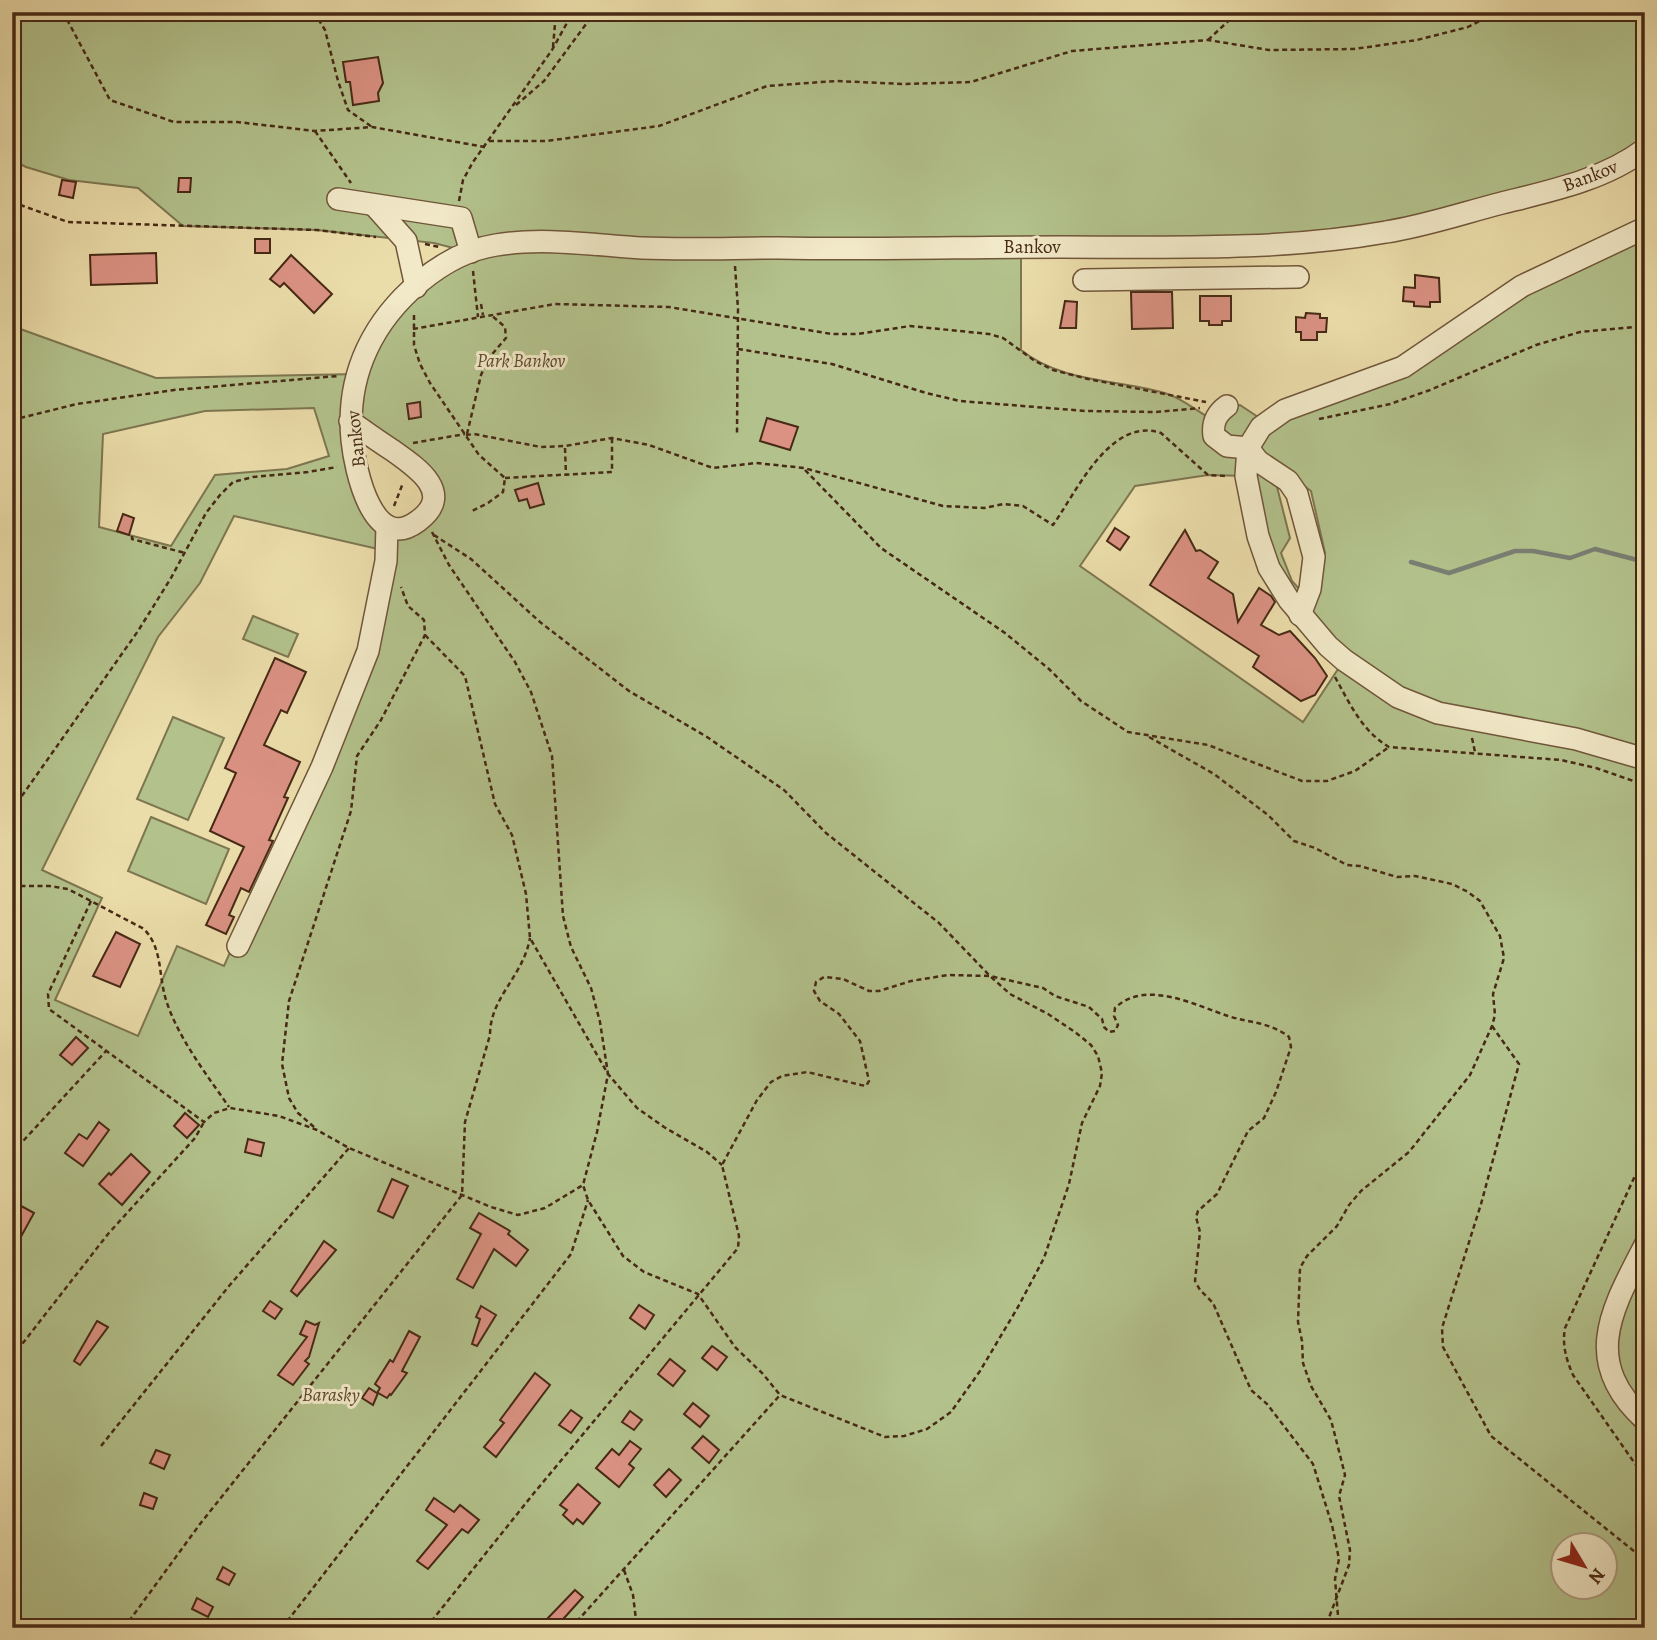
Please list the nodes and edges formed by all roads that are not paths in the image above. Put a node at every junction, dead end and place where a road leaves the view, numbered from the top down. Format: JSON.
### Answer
{"nodes":[{"id":1,"x":1645,"y":149,"type":"edge"},
{"id":2,"x":338,"y":200,"type":"dead end"},
{"id":3,"x":374,"y":205,"type":"junction"},
{"id":4,"x":1645,"y":228,"type":"edge"},
{"id":5,"x":1175,"y":247,"type":"junction"},
{"id":6,"x":471,"y":252,"type":"junction"},
{"id":7,"x":1298,"y":277,"type":"dead end"},
{"id":8,"x":1127,"y":279,"type":"junction"},
{"id":9,"x":1084,"y":280,"type":"dead end"},
{"id":10,"x":416,"y":287,"type":"junction"},
{"id":11,"x":1223,"y":409,"type":"road end"},
{"id":12,"x":350,"y":421,"type":"junction"},
{"id":13,"x":1248,"y":448,"type":"junction"},
{"id":14,"x":387,"y":526,"type":"junction"},
{"id":15,"x":1300,"y":615,"type":"junction"},
{"id":16,"x":1645,"y":760,"type":"edge"},
{"id":17,"x":238,"y":946,"type":"dead end"},
{"id":18,"x":1645,"y":1245,"type":"edge"},
{"id":19,"x":1645,"y":1420,"type":"edge"}],
"edges":[{"from":1,"to":5,"type":"street","name":"Bankov"},
{"from":2,"to":3,"type":"street"},
{"from":3,"to":6,"type":"street"},
{"from":3,"to":10,"type":"street"},
{"from":4,"to":13,"type":"street"},
{"from":5,"to":6,"type":"street","name":"Bankov"},
{"from":5,"to":8,"type":"street"},
{"from":6,"to":10,"type":"street","name":"Bankov"},
{"from":7,"to":8,"type":"street"},
{"from":8,"to":9,"type":"street"},
{"from":10,"to":12,"type":"street","name":"Bankov"},
{"from":11,"to":13,"type":"street"},
{"from":12,"to":14,"type":"street","name":"Bankov"},
{"from":12,"to":14,"type":"street"},
{"from":13,"to":15,"type":"street"},
{"from":13,"to":15,"type":"street"},
{"from":14,"to":17,"type":"street"},
{"from":15,"to":16,"type":"street"},
{"from":18,"to":19,"type":"street"}]}
